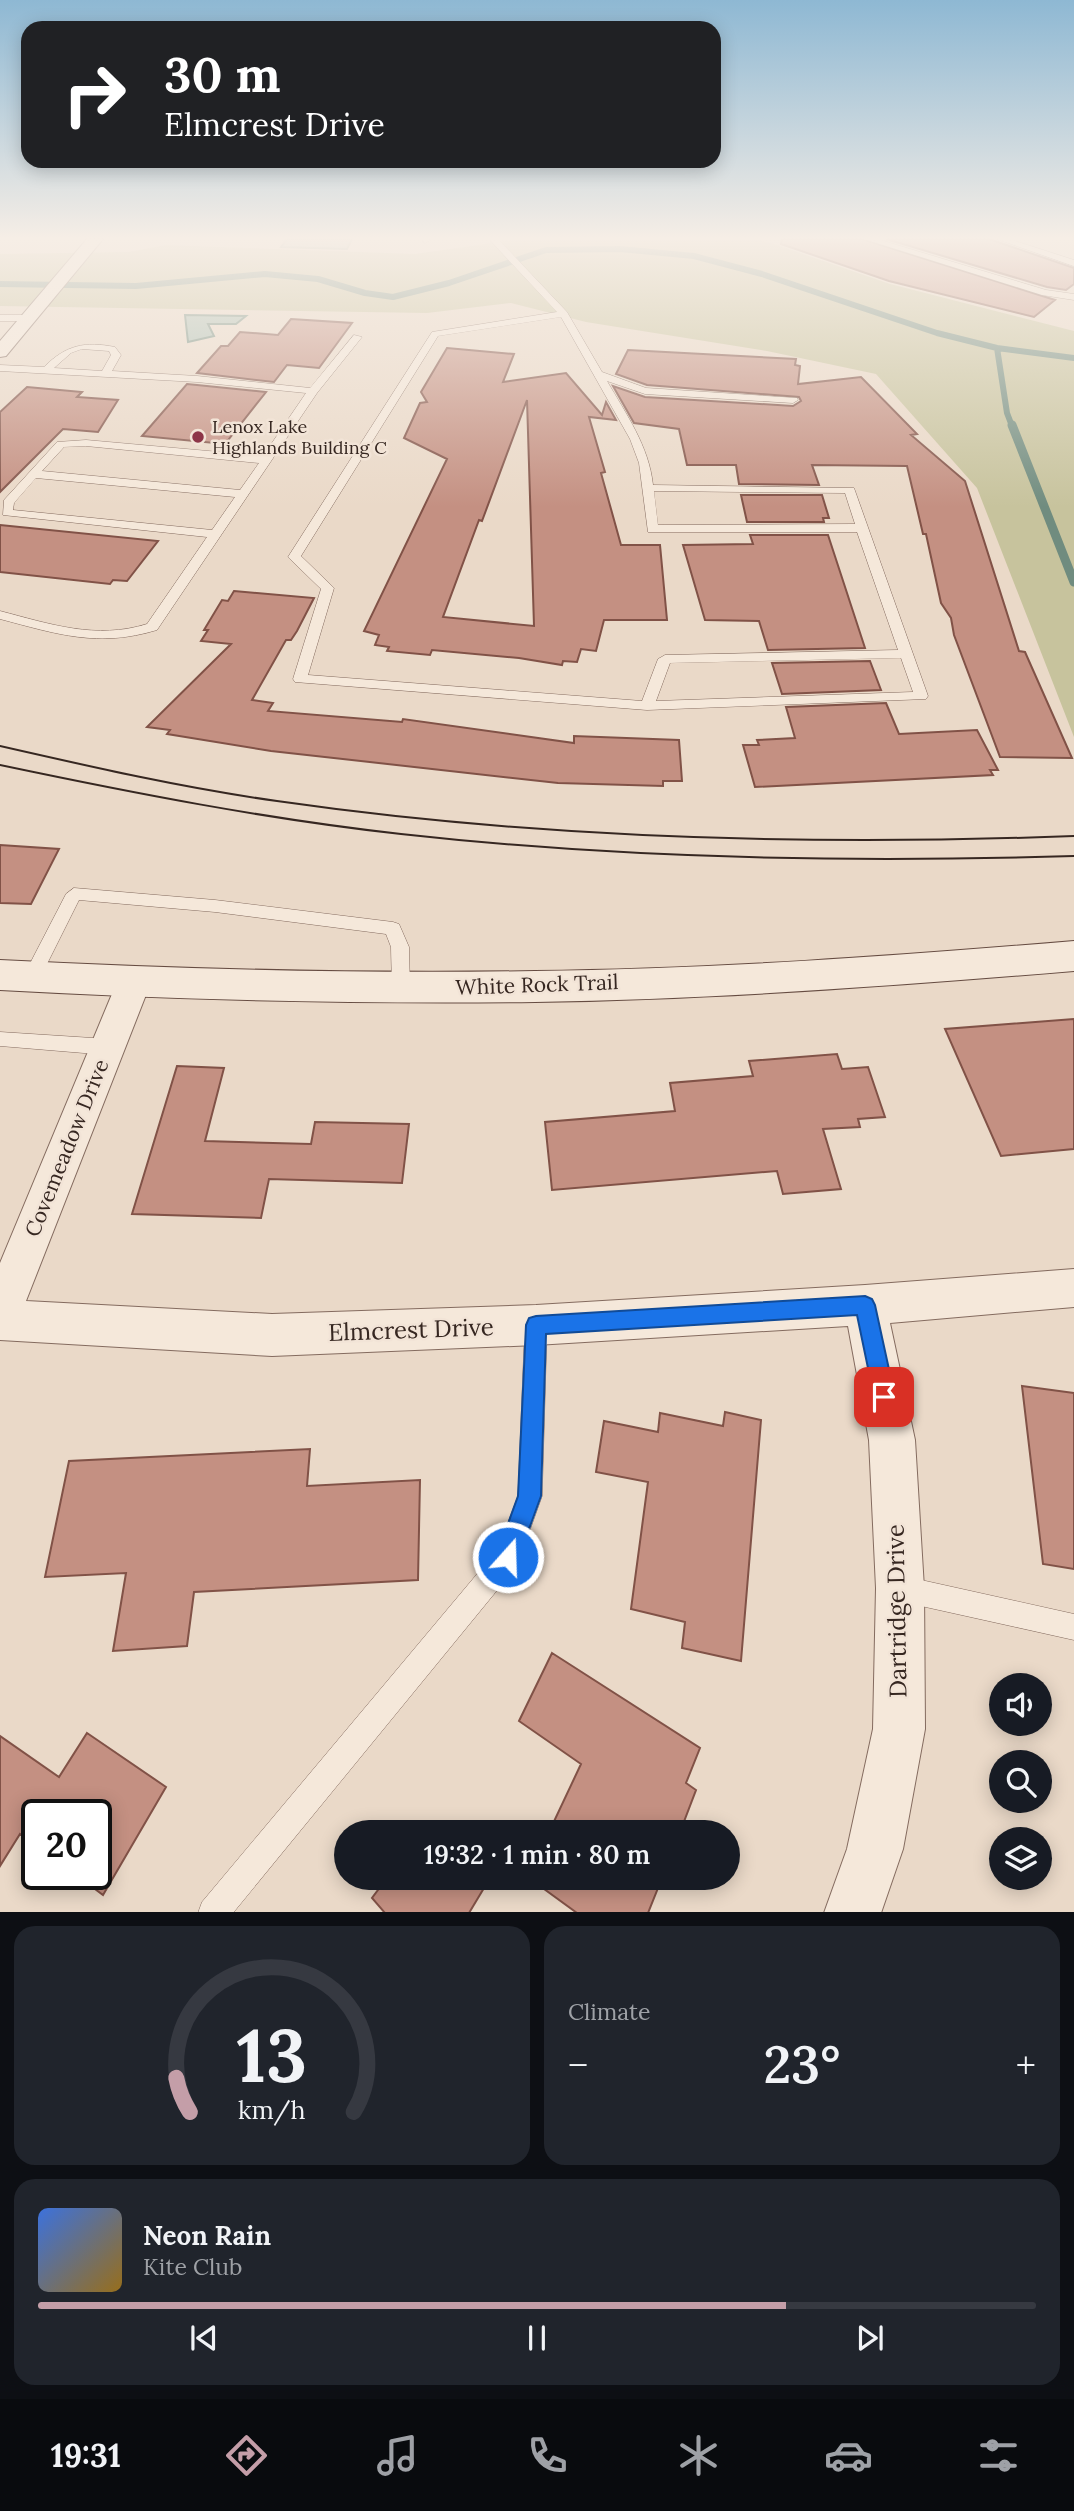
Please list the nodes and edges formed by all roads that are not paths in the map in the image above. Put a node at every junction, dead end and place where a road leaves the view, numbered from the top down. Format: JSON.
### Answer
{"nodes":[{"id":1,"x":20,"y":328,"type":"edge"},
{"id":2,"x":464,"y":328,"type":"edge"},
{"id":3,"x":571,"y":328,"type":"edge"},
{"id":4,"x":357,"y":337,"type":"dead end"},
{"id":5,"x":0,"y":352,"type":"edge"},
{"id":6,"x":0,"y":368,"type":"edge"},
{"id":7,"x":46,"y":371,"type":"junction"},
{"id":8,"x":105,"y":374,"type":"junction"},
{"id":9,"x":598,"y":374,"type":"junction"},
{"id":10,"x":313,"y":391,"type":"junction"},
{"id":11,"x":793,"y":400,"type":"dead end"},
{"id":12,"x":265,"y":460,"type":"junction"},
{"id":13,"x":33,"y":474,"type":"junction"},
{"id":14,"x":649,"y":488,"type":"junction"},
{"id":15,"x":242,"y":494,"type":"junction"},
{"id":16,"x":862,"y":528,"type":"junction"},
{"id":17,"x":214,"y":534,"type":"junction"},
{"id":18,"x":0,"y":615,"type":"edge"},
{"id":19,"x":906,"y":654,"type":"junction"},
{"id":20,"x":647,"y":706,"type":"junction"},
{"id":21,"x":1074,"y":956,"type":"edge"},
{"id":22,"x":16,"y":976,"type":"edge"},
{"id":23,"x":134,"y":982,"type":"junction"},
{"id":24,"x":401,"y":989,"type":"junction"},
{"id":25,"x":0,"y":1039,"type":"edge"},
{"id":26,"x":108,"y":1046,"type":"junction"},
{"id":27,"x":1074,"y":1288,"type":"edge"},
{"id":28,"x":865,"y":1305,"type":"junction"},
{"id":29,"x":0,"y":1317,"type":"edge"},
{"id":30,"x":536,"y":1325,"type":"junction"},
{"id":31,"x":900,"y":1588,"type":"junction"},
{"id":32,"x":1074,"y":1627,"type":"edge"},
{"id":33,"x":214,"y":1912,"type":"edge"},
{"id":34,"x":852,"y":1912,"type":"edge"}],
"edges":[{"from":1,"to":5,"type":"street"},
{"from":2,"to":20,"type":"lane"},
{"from":3,"to":9,"type":"lane"},
{"from":4,"to":10,"type":"lane"},
{"from":6,"to":7,"type":"lane"},
{"from":7,"to":8,"type":"lane"},
{"from":7,"to":8,"type":"lane"},
{"from":8,"to":10,"type":"lane"},
{"from":9,"to":11,"type":"lane"},
{"from":9,"to":14,"type":"lane"},
{"from":10,"to":12,"type":"lane"},
{"from":12,"to":13,"type":"lane"},
{"from":12,"to":15,"type":"lane"},
{"from":13,"to":15,"type":"lane"},
{"from":13,"to":17,"type":"lane"},
{"from":14,"to":16,"type":"lane"},
{"from":14,"to":16,"type":"lane"},
{"from":15,"to":17,"type":"lane"},
{"from":16,"to":19,"type":"lane"},
{"from":17,"to":18,"type":"lane"},
{"from":19,"to":20,"type":"lane"},
{"from":19,"to":20,"type":"lane"},
{"from":21,"to":24,"type":"street","name":"White Rock Trail"},
{"from":22,"to":23,"type":"street","name":"White Rock Trail"},
{"from":22,"to":24,"type":"lane"},
{"from":23,"to":24,"type":"street","name":"White Rock Trail"},
{"from":23,"to":26,"type":"street","name":"Covemeadow Drive"},
{"from":25,"to":26,"type":"lane"},
{"from":26,"to":29,"type":"street","name":"Covemeadow Drive"},
{"from":27,"to":28,"type":"street","name":"Elmcrest Drive"},
{"from":28,"to":30,"type":"street","name":"Elmcrest Drive"},
{"from":28,"to":31,"type":"street","name":"Dartridge Drive"},
{"from":29,"to":30,"type":"street","name":"Elmcrest Drive"},
{"from":30,"to":33,"type":"lane"},
{"from":31,"to":32,"type":"lane"},
{"from":31,"to":34,"type":"street","name":"Dartridge Drive"}]}
